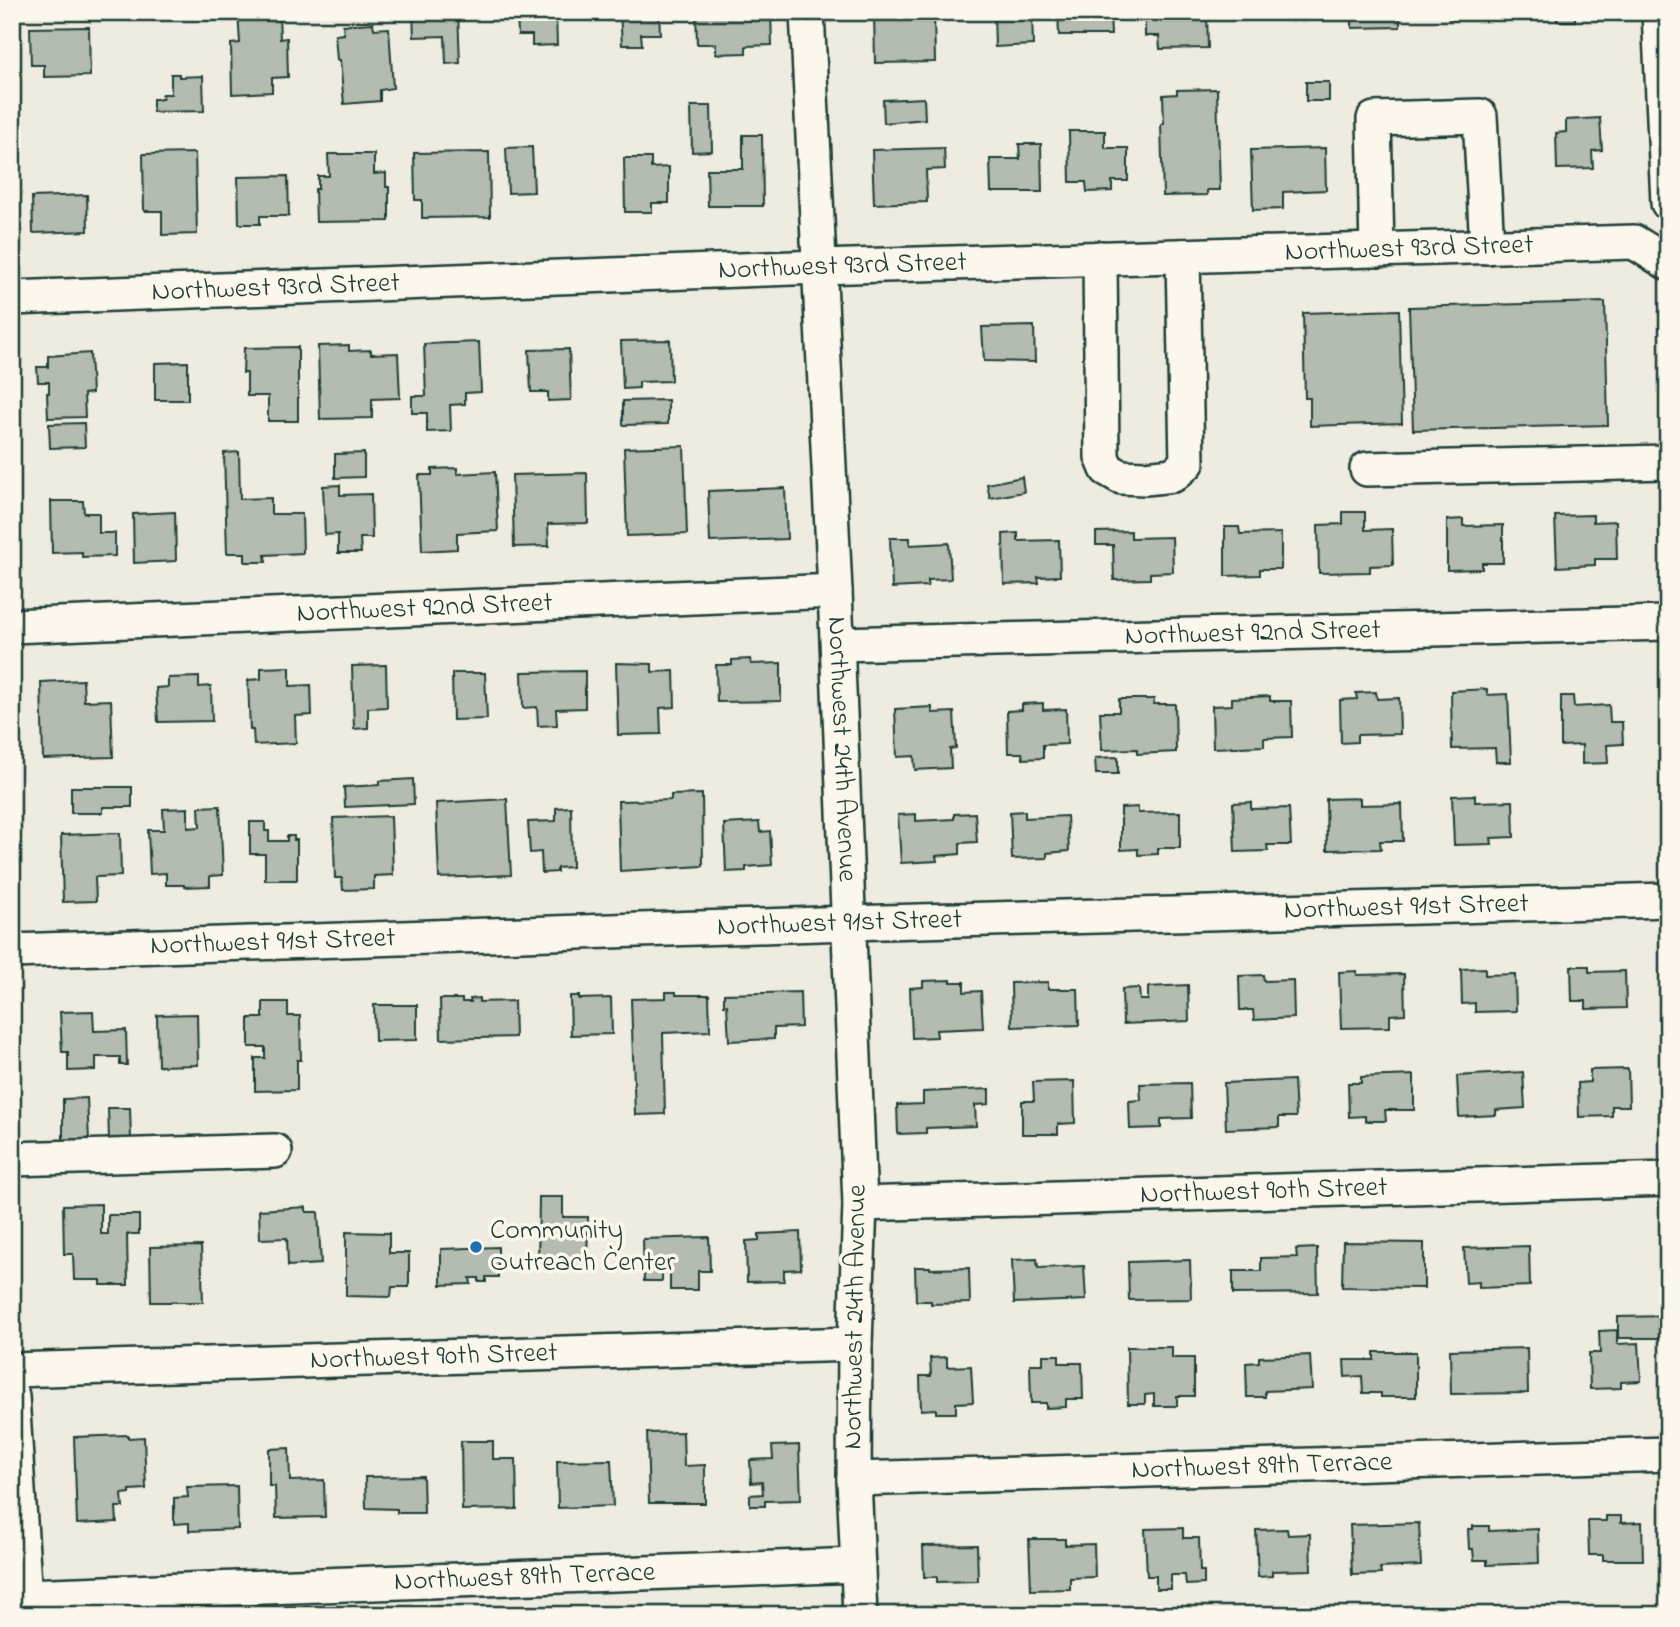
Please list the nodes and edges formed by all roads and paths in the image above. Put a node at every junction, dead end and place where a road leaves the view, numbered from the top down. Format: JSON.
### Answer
{"nodes":[{"id":1,"x":807,"y":12,"type":"edge"},
{"id":2,"x":1659,"y":12,"type":"edge"},
{"id":3,"x":1668,"y":203,"type":"edge"},
{"id":4,"x":1488,"y":247,"type":"junction"},
{"id":5,"x":1377,"y":250,"type":"junction"},
{"id":6,"x":1183,"y":256,"type":"junction"},
{"id":7,"x":1100,"y":258,"type":"junction"},
{"id":8,"x":1668,"y":262,"type":"edge"},
{"id":9,"x":819,"y":267,"type":"junction"},
{"id":10,"x":12,"y":298,"type":"edge"},
{"id":11,"x":1668,"y":462,"type":"edge"},
{"id":12,"x":1367,"y":469,"type":"dead end"},
{"id":13,"x":835,"y":591,"type":"junction"},
{"id":14,"x":1668,"y":623,"type":"edge"},
{"id":15,"x":12,"y":626,"type":"edge"},
{"id":16,"x":838,"y":644,"type":"junction"},
{"id":17,"x":1668,"y":900,"type":"edge"},
{"id":18,"x":848,"y":923,"type":"junction"},
{"id":19,"x":12,"y":951,"type":"edge"},
{"id":20,"x":275,"y":1151,"type":"dead end"},
{"id":21,"x":12,"y":1159,"type":"edge"},
{"id":22,"x":1668,"y":1179,"type":"edge"},
{"id":23,"x":860,"y":1204,"type":"junction"},
{"id":24,"x":855,"y":1344,"type":"junction"},
{"id":25,"x":12,"y":1370,"type":"edge"},
{"id":26,"x":12,"y":1395,"type":"edge"},
{"id":27,"x":1668,"y":1454,"type":"edge"},
{"id":28,"x":855,"y":1479,"type":"junction"},
{"id":29,"x":858,"y":1564,"type":"junction"},
{"id":30,"x":25,"y":1606,"type":"edge"},
{"id":31,"x":860,"y":1615,"type":"edge"}],
"edges":[{"from":1,"to":9,"type":"street","name":"Northwest 24th Avenue"},
{"from":2,"to":3,"type":"street"},
{"from":4,"to":5,"type":"street","name":"Northwest 93rd Street"},
{"from":4,"to":5,"type":"street"},
{"from":4,"to":8,"type":"street","name":"Northwest 93rd Street"},
{"from":5,"to":6,"type":"street","name":"Northwest 93rd Street"},
{"from":6,"to":7,"type":"street","name":"Northwest 93rd Street"},
{"from":6,"to":7,"type":"street"},
{"from":7,"to":9,"type":"street","name":"Northwest 93rd Street"},
{"from":9,"to":10,"type":"street","name":"Northwest 93rd Street"},
{"from":9,"to":13,"type":"street","name":"Northwest 24th Avenue"},
{"from":11,"to":12,"type":"street"},
{"from":13,"to":15,"type":"street","name":"Northwest 92nd Street"},
{"from":13,"to":16,"type":"street","name":"Northwest 24th Avenue"},
{"from":14,"to":16,"type":"street","name":"Northwest 92nd Street"},
{"from":16,"to":18,"type":"street","name":"Northwest 24th Avenue"},
{"from":17,"to":18,"type":"street","name":"Northwest 91st Street"},
{"from":18,"to":19,"type":"street","name":"Northwest 91st Street"},
{"from":18,"to":23,"type":"street","name":"Northwest 24th Avenue"},
{"from":20,"to":21,"type":"street"},
{"from":22,"to":23,"type":"street","name":"Northwest 90th Street"},
{"from":23,"to":24,"type":"street","name":"Northwest 24th Avenue"},
{"from":24,"to":25,"type":"street","name":"Northwest 90th Street"},
{"from":24,"to":28,"type":"street","name":"Northwest 24th Avenue"},
{"from":26,"to":30,"type":"street"},
{"from":27,"to":28,"type":"street","name":"Northwest 89th Terrace"},
{"from":28,"to":29,"type":"street","name":"Northwest 24th Avenue"},
{"from":29,"to":30,"type":"street","name":"Northwest 89th Terrace"},
{"from":29,"to":31,"type":"street","name":"Northwest 24th Avenue"}]}
